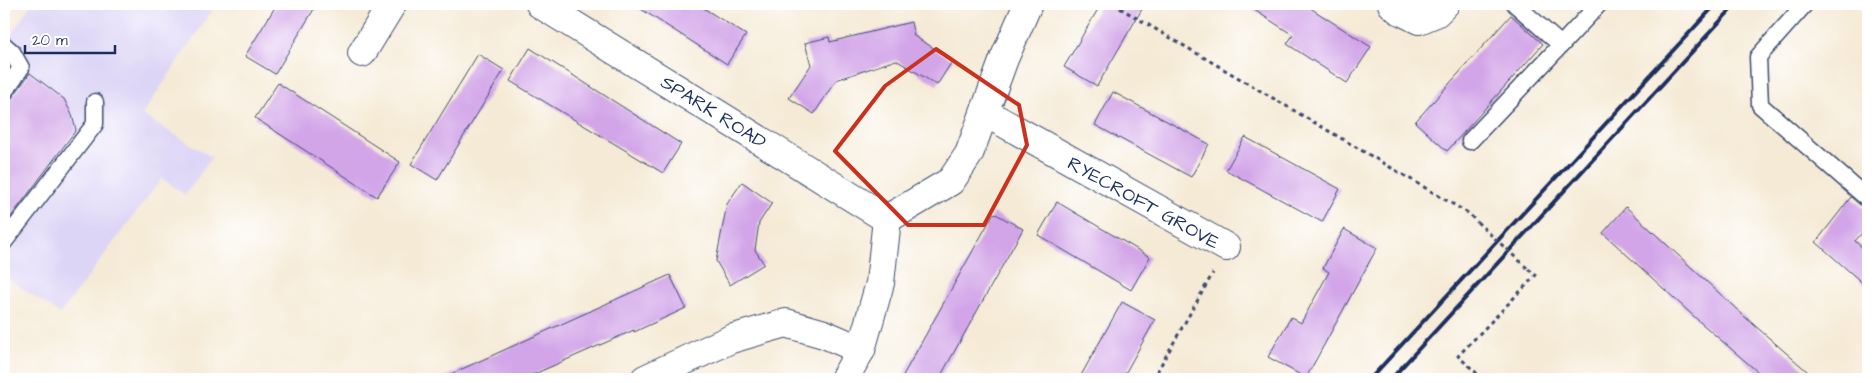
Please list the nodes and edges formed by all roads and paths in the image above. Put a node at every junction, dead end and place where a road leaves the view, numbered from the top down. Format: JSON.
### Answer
{"nodes":[{"id":1,"x":392,"y":4,"type":"edge"},
{"id":2,"x":540,"y":4,"type":"edge"},
{"id":3,"x":1028,"y":4,"type":"edge"},
{"id":4,"x":1113,"y":4,"type":"edge"},
{"id":5,"x":1392,"y":4,"type":"edge"},
{"id":6,"x":1445,"y":4,"type":"edge"},
{"id":7,"x":1515,"y":4,"type":"edge"},
{"id":8,"x":1599,"y":4,"type":"edge"},
{"id":9,"x":1804,"y":4,"type":"edge"},
{"id":10,"x":4,"y":45,"type":"edge"},
{"id":11,"x":1561,"y":45,"type":"junction"},
{"id":12,"x":362,"y":53,"type":"dead end"},
{"id":13,"x":4,"y":92,"type":"edge"},
{"id":14,"x":95,"y":102,"type":"dead end"},
{"id":15,"x":984,"y":112,"type":"junction"},
{"id":16,"x":1470,"y":141,"type":"dead end"},
{"id":17,"x":1868,"y":199,"type":"edge"},
{"id":18,"x":888,"y":219,"type":"junction"},
{"id":19,"x":4,"y":242,"type":"edge"},
{"id":20,"x":1226,"y":247,"type":"joint"},
{"id":21,"x":862,"y":350,"type":"junction"},
{"id":22,"x":645,"y":379,"type":"edge"},
{"id":23,"x":844,"y":379,"type":"edge"},
{"id":24,"x":1153,"y":379,"type":"edge"},
{"id":25,"x":1483,"y":379,"type":"edge"}],
"edges":[{"from":1,"to":12,"type":"street"},
{"from":2,"to":18,"type":"street","name":"SPARK ROAD"},
{"from":3,"to":15,"type":"street"},
{"from":4,"to":25,"type":"path","bridge":true},
{"from":5,"to":6,"type":"street"},
{"from":7,"to":11,"type":"lane"},
{"from":8,"to":11,"type":"lane"},
{"from":9,"to":17,"type":"lane"},
{"from":10,"to":13,"type":"lane"},
{"from":11,"to":16,"type":"lane"},
{"from":14,"to":19,"type":"lane"},
{"from":15,"to":18,"type":"street"},
{"from":15,"to":20,"type":"street","name":"RYECROFT GROVE"},
{"from":18,"to":21,"type":"street"},
{"from":20,"to":24,"type":"path","name":"RYECROFT GROVE"},
{"from":21,"to":22,"type":"street"},
{"from":21,"to":23,"type":"street"}]}
